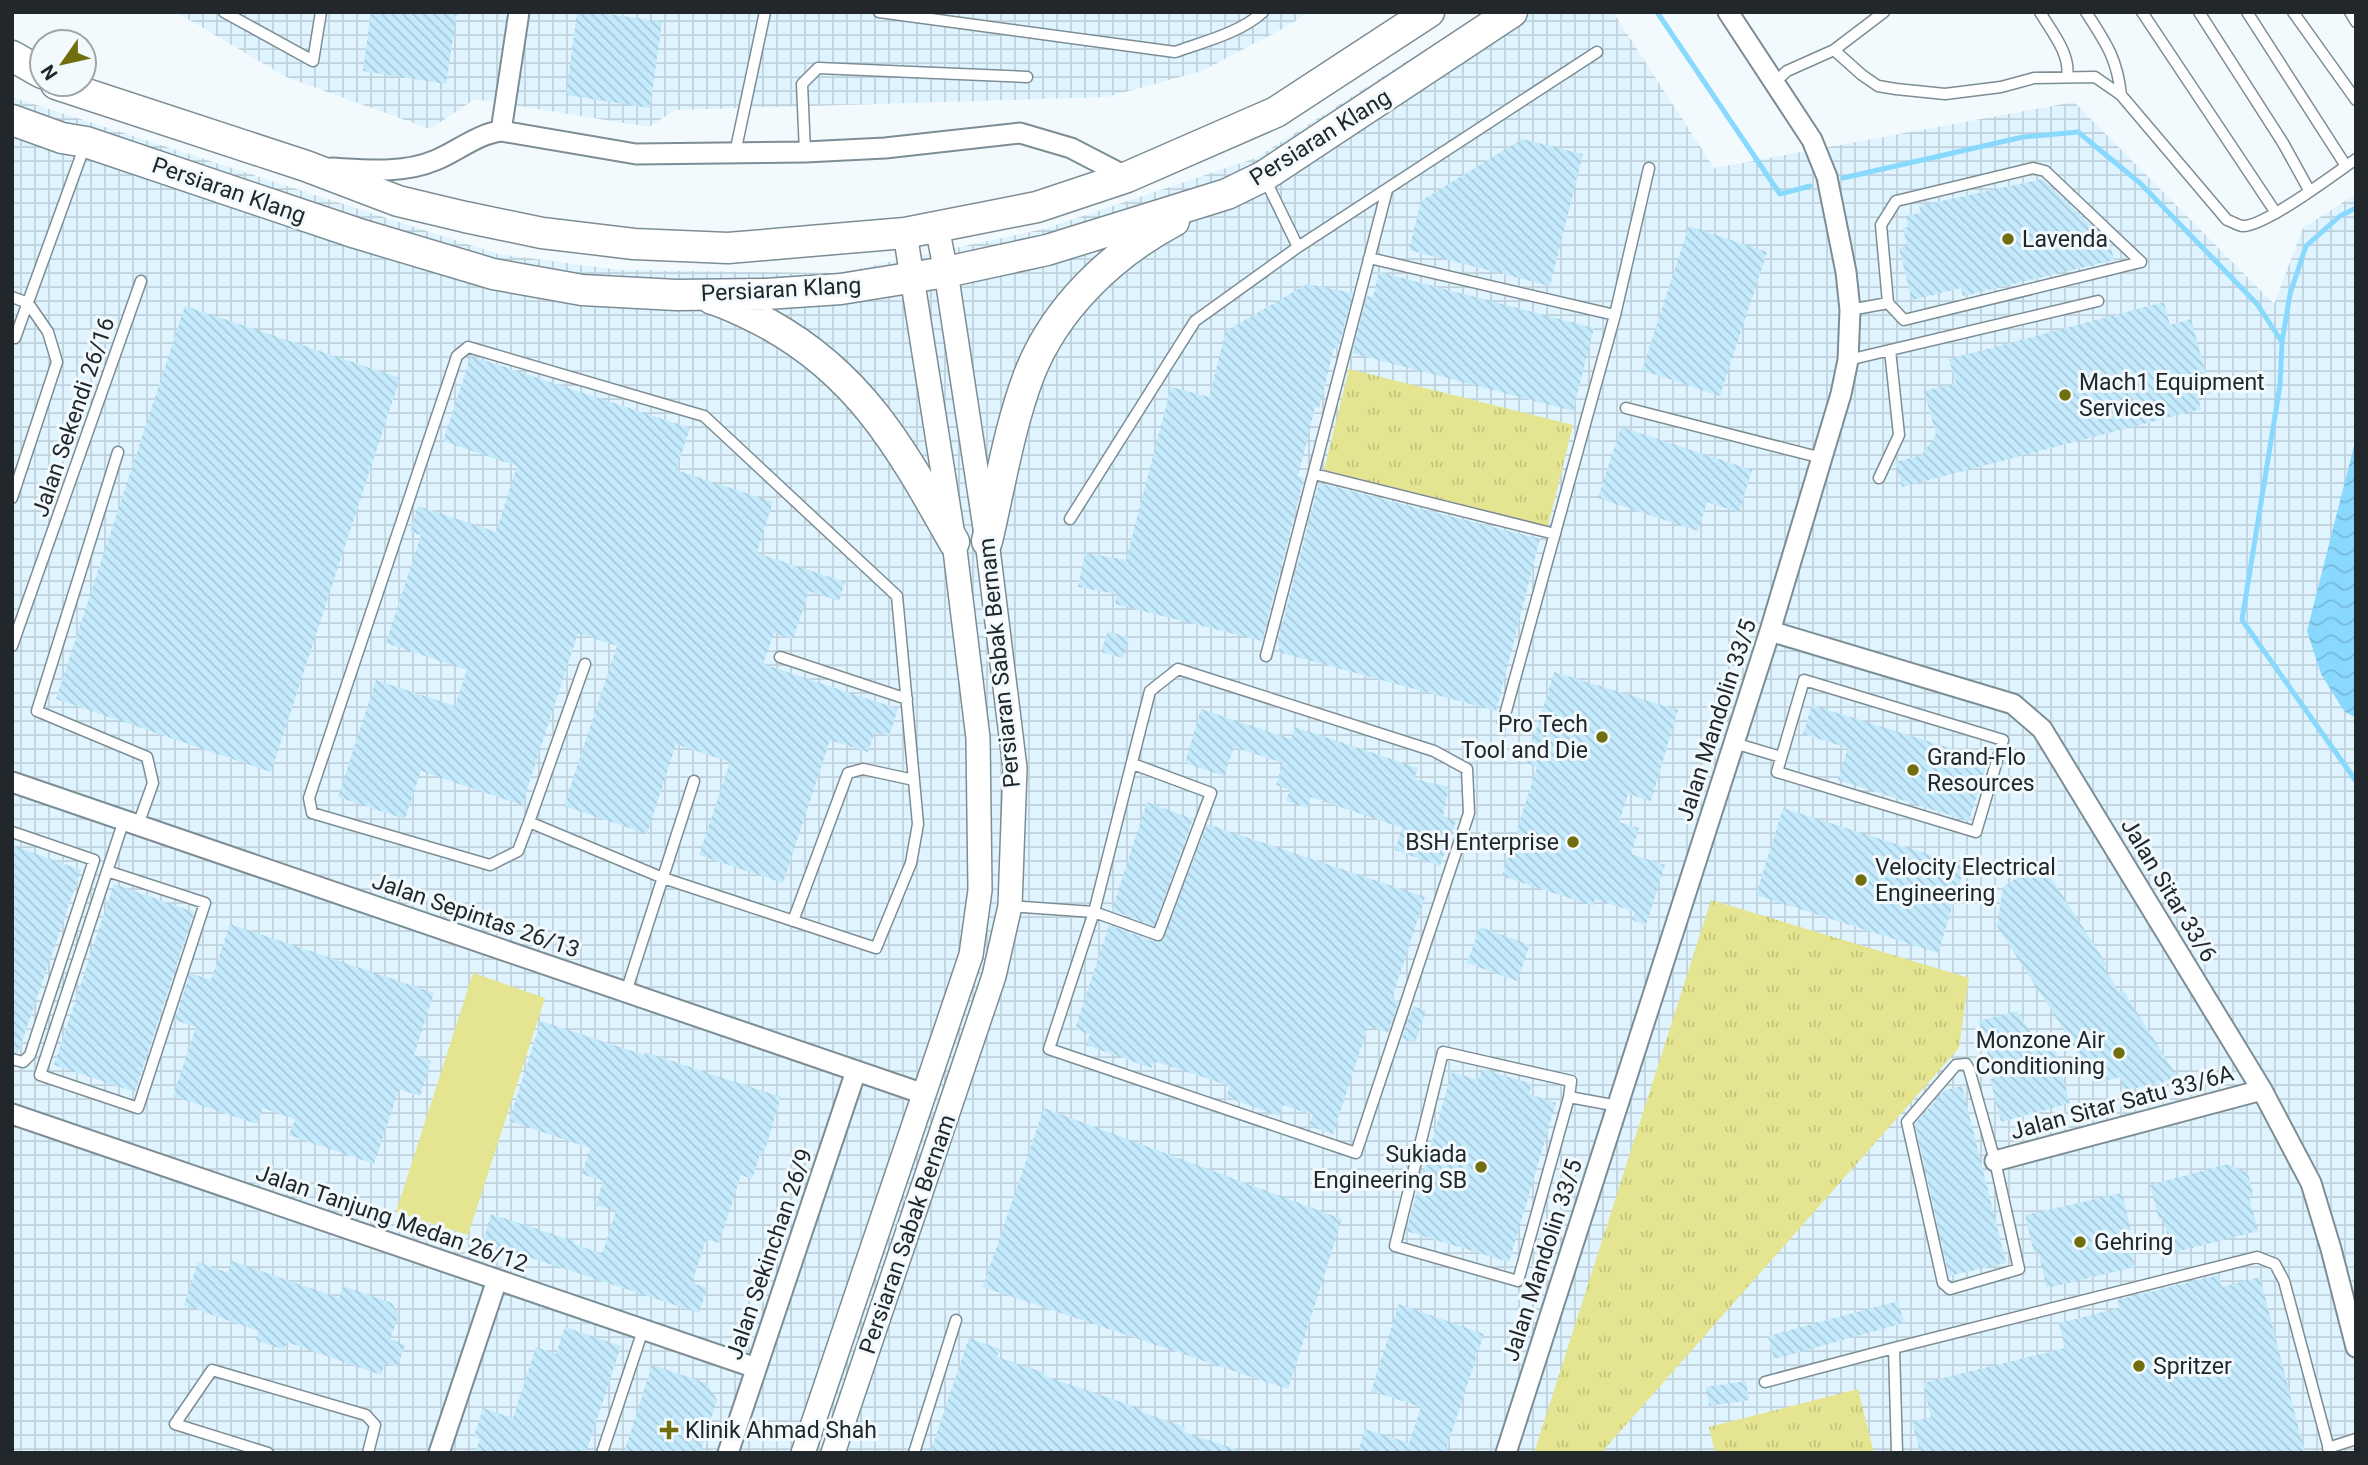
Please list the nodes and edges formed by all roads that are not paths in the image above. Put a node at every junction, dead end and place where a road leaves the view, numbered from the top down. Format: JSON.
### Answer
{"nodes":[{"id":1,"x":224,"y":12,"type":"edge"},
{"id":2,"x":321,"y":12,"type":"edge"},
{"id":3,"x":519,"y":12,"type":"edge"},
{"id":4,"x":765,"y":12,"type":"edge"},
{"id":5,"x":879,"y":12,"type":"edge"},
{"id":6,"x":1263,"y":12,"type":"edge"},
{"id":7,"x":1429,"y":12,"type":"edge"},
{"id":8,"x":1512,"y":12,"type":"edge"},
{"id":9,"x":1728,"y":12,"type":"edge"},
{"id":10,"x":1884,"y":12,"type":"edge"},
{"id":11,"x":2040,"y":12,"type":"edge"},
{"id":12,"x":2087,"y":12,"type":"edge"},
{"id":13,"x":2142,"y":12,"type":"edge"},
{"id":14,"x":2199,"y":12,"type":"edge"},
{"id":15,"x":2246,"y":12,"type":"edge"},
{"id":16,"x":2293,"y":12,"type":"edge"},
{"id":17,"x":2350,"y":12,"type":"edge"},
{"id":18,"x":2356,"y":22,"type":"edge"},
{"id":19,"x":1834,"y":50,"type":"junction"},
{"id":20,"x":1597,"y":52,"type":"dead end"},
{"id":21,"x":12,"y":56,"type":"edge"},
{"id":22,"x":28,"y":65,"type":"edge"},
{"id":23,"x":1027,"y":77,"type":"dead end"},
{"id":24,"x":2067,"y":77,"type":"junction"},
{"id":25,"x":1775,"y":82,"type":"junction"},
{"id":26,"x":2121,"y":95,"type":"junction"},
{"id":27,"x":98,"y":98,"type":"edge"},
{"id":28,"x":2356,"y":100,"type":"edge"},
{"id":29,"x":12,"y":120,"type":"edge"},
{"id":30,"x":12,"y":125,"type":"edge"},
{"id":31,"x":501,"y":131,"type":"junction"},
{"id":32,"x":74,"y":140,"type":"junction"},
{"id":33,"x":805,"y":152,"type":"junction"},
{"id":34,"x":735,"y":153,"type":"junction"},
{"id":35,"x":2356,"y":159,"type":"edge"},
{"id":36,"x":306,"y":166,"type":"junction"},
{"id":37,"x":2346,"y":166,"type":"junction"},
{"id":38,"x":1649,"y":168,"type":"dead end"},
{"id":39,"x":1264,"y":176,"type":"junction"},
{"id":40,"x":1128,"y":177,"type":"junction"},
{"id":41,"x":1387,"y":190,"type":"junction"},
{"id":42,"x":2309,"y":190,"type":"junction"},
{"id":43,"x":1227,"y":194,"type":"junction"},
{"id":44,"x":2276,"y":213,"type":"junction"},
{"id":45,"x":937,"y":226,"type":"junction"},
{"id":46,"x":905,"y":233,"type":"junction"},
{"id":47,"x":1298,"y":247,"type":"junction"},
{"id":48,"x":1370,"y":258,"type":"junction"},
{"id":49,"x":946,"y":272,"type":"junction"},
{"id":50,"x":913,"y":278,"type":"junction"},
{"id":51,"x":141,"y":281,"type":"dead end"},
{"id":52,"x":695,"y":294,"type":"junction"},
{"id":53,"x":12,"y":297,"type":"edge"},
{"id":54,"x":2098,"y":301,"type":"dead end"},
{"id":55,"x":28,"y":303,"type":"junction"},
{"id":56,"x":1888,"y":303,"type":"junction"},
{"id":57,"x":1850,"y":310,"type":"junction"},
{"id":58,"x":1615,"y":315,"type":"junction"},
{"id":59,"x":15,"y":338,"type":"dead end"},
{"id":60,"x":1890,"y":350,"type":"junction"},
{"id":61,"x":1848,"y":360,"type":"junction"},
{"id":62,"x":1626,"y":408,"type":"dead end"},
{"id":63,"x":118,"y":452,"type":"dead end"},
{"id":64,"x":1823,"y":458,"type":"junction"},
{"id":65,"x":1314,"y":474,"type":"junction"},
{"id":66,"x":1878,"y":478,"type":"dead end"},
{"id":67,"x":12,"y":498,"type":"edge"},
{"id":68,"x":1070,"y":519,"type":"dead end"},
{"id":69,"x":1555,"y":534,"type":"junction"},
{"id":70,"x":987,"y":541,"type":"junction"},
{"id":71,"x":954,"y":542,"type":"junction"},
{"id":72,"x":1770,"y":631,"type":"junction"},
{"id":73,"x":12,"y":646,"type":"edge"},
{"id":74,"x":1266,"y":656,"type":"dead end"},
{"id":75,"x":780,"y":657,"type":"dead end"},
{"id":76,"x":585,"y":664,"type":"dead end"},
{"id":77,"x":907,"y":699,"type":"junction"},
{"id":78,"x":1503,"y":722,"type":"dead end"},
{"id":79,"x":1734,"y":743,"type":"junction"},
{"id":80,"x":1781,"y":757,"type":"junction"},
{"id":81,"x":1133,"y":764,"type":"junction"},
{"id":82,"x":914,"y":780,"type":"junction"},
{"id":83,"x":694,"y":781,"type":"dead end"},
{"id":84,"x":12,"y":782,"type":"edge"},
{"id":85,"x":131,"y":822,"type":"junction"},
{"id":86,"x":529,"y":822,"type":"junction"},
{"id":87,"x":12,"y":832,"type":"edge"},
{"id":88,"x":107,"y":871,"type":"junction"},
{"id":89,"x":663,"y":878,"type":"junction"},
{"id":90,"x":1010,"y":906,"type":"junction"},
{"id":91,"x":1094,"y":912,"type":"junction"},
{"id":92,"x":793,"y":921,"type":"junction"},
{"id":93,"x":626,"y":992,"type":"junction"},
{"id":94,"x":12,"y":1059,"type":"edge"},
{"id":95,"x":856,"y":1071,"type":"junction"},
{"id":96,"x":2262,"y":1090,"type":"junction"},
{"id":97,"x":924,"y":1094,"type":"junction"},
{"id":98,"x":1569,"y":1097,"type":"junction"},
{"id":99,"x":1618,"y":1106,"type":"junction"},
{"id":100,"x":12,"y":1114,"type":"edge"},
{"id":101,"x":1995,"y":1161,"type":"junction"},
{"id":102,"x":497,"y":1280,"type":"junction"},
{"id":103,"x":956,"y":1320,"type":"dead end"},
{"id":104,"x":643,"y":1330,"type":"junction"},
{"id":105,"x":2356,"y":1347,"type":"edge"},
{"id":106,"x":1894,"y":1348,"type":"junction"},
{"id":107,"x":757,"y":1368,"type":"junction"},
{"id":108,"x":1765,"y":1382,"type":"dead end"},
{"id":109,"x":2356,"y":1439,"type":"edge"},
{"id":110,"x":2329,"y":1450,"type":"edge"},
{"id":111,"x":268,"y":1453,"type":"edge"},
{"id":112,"x":369,"y":1453,"type":"edge"},
{"id":113,"x":439,"y":1453,"type":"edge"},
{"id":114,"x":602,"y":1453,"type":"edge"},
{"id":115,"x":728,"y":1453,"type":"edge"},
{"id":116,"x":803,"y":1453,"type":"edge"},
{"id":117,"x":833,"y":1453,"type":"edge"},
{"id":118,"x":914,"y":1453,"type":"edge"},
{"id":119,"x":1506,"y":1453,"type":"edge"},
{"id":120,"x":1897,"y":1453,"type":"edge"}],
"edges":[{"from":1,"to":2,"type":"lane"},
{"from":3,"to":31,"type":"street"},
{"from":4,"to":34,"type":"lane"},
{"from":5,"to":6,"type":"lane"},
{"from":7,"to":40,"type":"main road","name":"Persiaran Klang"},
{"from":8,"to":39,"type":"main road","name":"Persiaran Klang"},
{"from":9,"to":25,"type":"street","name":"Jalan Mandolin 33/5"},
{"from":10,"to":19,"type":"lane"},
{"from":11,"to":24,"type":"lane"},
{"from":12,"to":26,"type":"lane"},
{"from":13,"to":44,"type":"lane"},
{"from":14,"to":42,"type":"lane"},
{"from":15,"to":37,"type":"lane"},
{"from":16,"to":28,"type":"lane"},
{"from":17,"to":18,"type":"lane"},
{"from":19,"to":24,"type":"lane"},
{"from":19,"to":25,"type":"lane"},
{"from":20,"to":41,"type":"lane"},
{"from":21,"to":22,"type":"main road"},
{"from":23,"to":33,"type":"lane"},
{"from":24,"to":26,"type":"lane"},
{"from":25,"to":57,"type":"street","name":"Jalan Mandolin 33/5"},
{"from":26,"to":44,"type":"lane"},
{"from":27,"to":36,"type":"main road","name":"Persiaran Klang"},
{"from":29,"to":32,"type":"main road","name":"Persiaran Klang"},
{"from":30,"to":32,"type":"main road"},
{"from":31,"to":34,"type":"street"},
{"from":31,"to":36,"type":"street"},
{"from":32,"to":52,"type":"main road","name":"Persiaran Klang"},
{"from":32,"to":55,"type":"lane"},
{"from":33,"to":34,"type":"street"},
{"from":33,"to":40,"type":"street"},
{"from":35,"to":37,"type":"lane"},
{"from":36,"to":46,"type":"main road","name":"Persiaran Klang"},
{"from":37,"to":42,"type":"lane"},
{"from":38,"to":58,"type":"lane"},
{"from":39,"to":43,"type":"main road","name":"Persiaran Klang"},
{"from":39,"to":47,"type":"lane"},
{"from":40,"to":45,"type":"main road","name":"Persiaran Klang"},
{"from":41,"to":47,"type":"lane"},
{"from":41,"to":48,"type":"lane"},
{"from":42,"to":44,"type":"lane"},
{"from":43,"to":49,"type":"main road","name":"Persiaran Klang"},
{"from":43,"to":70,"type":"main road"},
{"from":45,"to":46,"type":"main road","name":"Persiaran Klang"},
{"from":45,"to":49,"type":"street","name":"Persiaran Sabak Bernam"},
{"from":46,"to":50,"type":"street","name":"Persiaran Sabak Bernam"},
{"from":47,"to":68,"type":"lane"},
{"from":48,"to":58,"type":"lane"},
{"from":48,"to":65,"type":"lane"},
{"from":49,"to":50,"type":"main road","name":"Persiaran Klang"},
{"from":49,"to":70,"type":"street","name":"Persiaran Sabak Bernam"},
{"from":50,"to":52,"type":"main road","name":"Persiaran Klang"},
{"from":50,"to":71,"type":"street","name":"Persiaran Sabak Bernam"},
{"from":51,"to":73,"type":"lane","name":"Jalan Sekendi 26/16"},
{"from":52,"to":71,"type":"main road"},
{"from":53,"to":55,"type":"lane"},
{"from":54,"to":60,"type":"lane"},
{"from":55,"to":59,"type":"lane"},
{"from":55,"to":67,"type":"lane"},
{"from":56,"to":56,"type":"lane"},
{"from":56,"to":57,"type":"lane"},
{"from":57,"to":61,"type":"street","name":"Jalan Mandolin 33/5"},
{"from":58,"to":69,"type":"lane"},
{"from":60,"to":61,"type":"lane"},
{"from":60,"to":66,"type":"lane"},
{"from":61,"to":64,"type":"street","name":"Jalan Mandolin 33/5"},
{"from":62,"to":64,"type":"lane"},
{"from":63,"to":85,"type":"lane"},
{"from":64,"to":72,"type":"street","name":"Jalan Mandolin 33/5"},
{"from":65,"to":69,"type":"lane"},
{"from":65,"to":74,"type":"lane"},
{"from":69,"to":78,"type":"lane"},
{"from":70,"to":90,"type":"street","name":"Persiaran Sabak Bernam"},
{"from":71,"to":97,"type":"street","name":"Persiaran Sabak Bernam"},
{"from":72,"to":79,"type":"street","name":"Jalan Mandolin 33/5"},
{"from":72,"to":96,"type":"street","name":"Jalan Sitar 33/6"},
{"from":75,"to":77,"type":"lane"},
{"from":76,"to":86,"type":"lane"},
{"from":77,"to":82,"type":"lane"},
{"from":77,"to":86,"type":"lane"},
{"from":79,"to":80,"type":"lane"},
{"from":79,"to":99,"type":"street","name":"Jalan Mandolin 33/5"},
{"from":80,"to":80,"type":"lane"},
{"from":81,"to":91,"type":"lane"},
{"from":81,"to":91,"type":"lane"},
{"from":81,"to":91,"type":"lane"},
{"from":82,"to":92,"type":"lane"},
{"from":82,"to":92,"type":"lane"},
{"from":83,"to":89,"type":"lane"},
{"from":84,"to":85,"type":"street","name":"Jalan Sepintas 26/13"},
{"from":85,"to":88,"type":"lane"},
{"from":85,"to":93,"type":"street","name":"Jalan Sepintas 26/13"},
{"from":86,"to":89,"type":"lane"},
{"from":87,"to":94,"type":"lane"},
{"from":88,"to":88,"type":"lane"},
{"from":89,"to":92,"type":"lane"},
{"from":89,"to":93,"type":"lane"},
{"from":90,"to":91,"type":"lane"},
{"from":90,"to":117,"type":"street","name":"Persiaran Sabak Bernam"},
{"from":93,"to":95,"type":"street","name":"Jalan Sepintas 26/13"},
{"from":95,"to":97,"type":"street","name":"Jalan Sepintas 26/13"},
{"from":95,"to":107,"type":"street","name":"Jalan Sekinchan 26/9"},
{"from":96,"to":101,"type":"street","name":"Jalan Sitar Satu 33/6A"},
{"from":96,"to":105,"type":"street","name":"Jalan Sitar 33/6"},
{"from":97,"to":116,"type":"street","name":"Persiaran Sabak Bernam"},
{"from":98,"to":98,"type":"lane"},
{"from":98,"to":99,"type":"lane"},
{"from":99,"to":119,"type":"street","name":"Jalan Mandolin 33/5"},
{"from":100,"to":102,"type":"street","name":"Jalan Tanjung Medan 26/12"},
{"from":101,"to":101,"type":"lane"},
{"from":102,"to":104,"type":"street","name":"Jalan Tanjung Medan 26/12"},
{"from":102,"to":113,"type":"street"},
{"from":103,"to":118,"type":"lane"},
{"from":104,"to":107,"type":"street","name":"Jalan Tanjung Medan 26/12"},
{"from":104,"to":114,"type":"lane"},
{"from":106,"to":108,"type":"lane"},
{"from":106,"to":110,"type":"lane"},
{"from":106,"to":120,"type":"lane"},
{"from":107,"to":115,"type":"street","name":"Jalan Sekinchan 26/9"},
{"from":109,"to":110,"type":"lane"},
{"from":111,"to":112,"type":"lane"}]}
